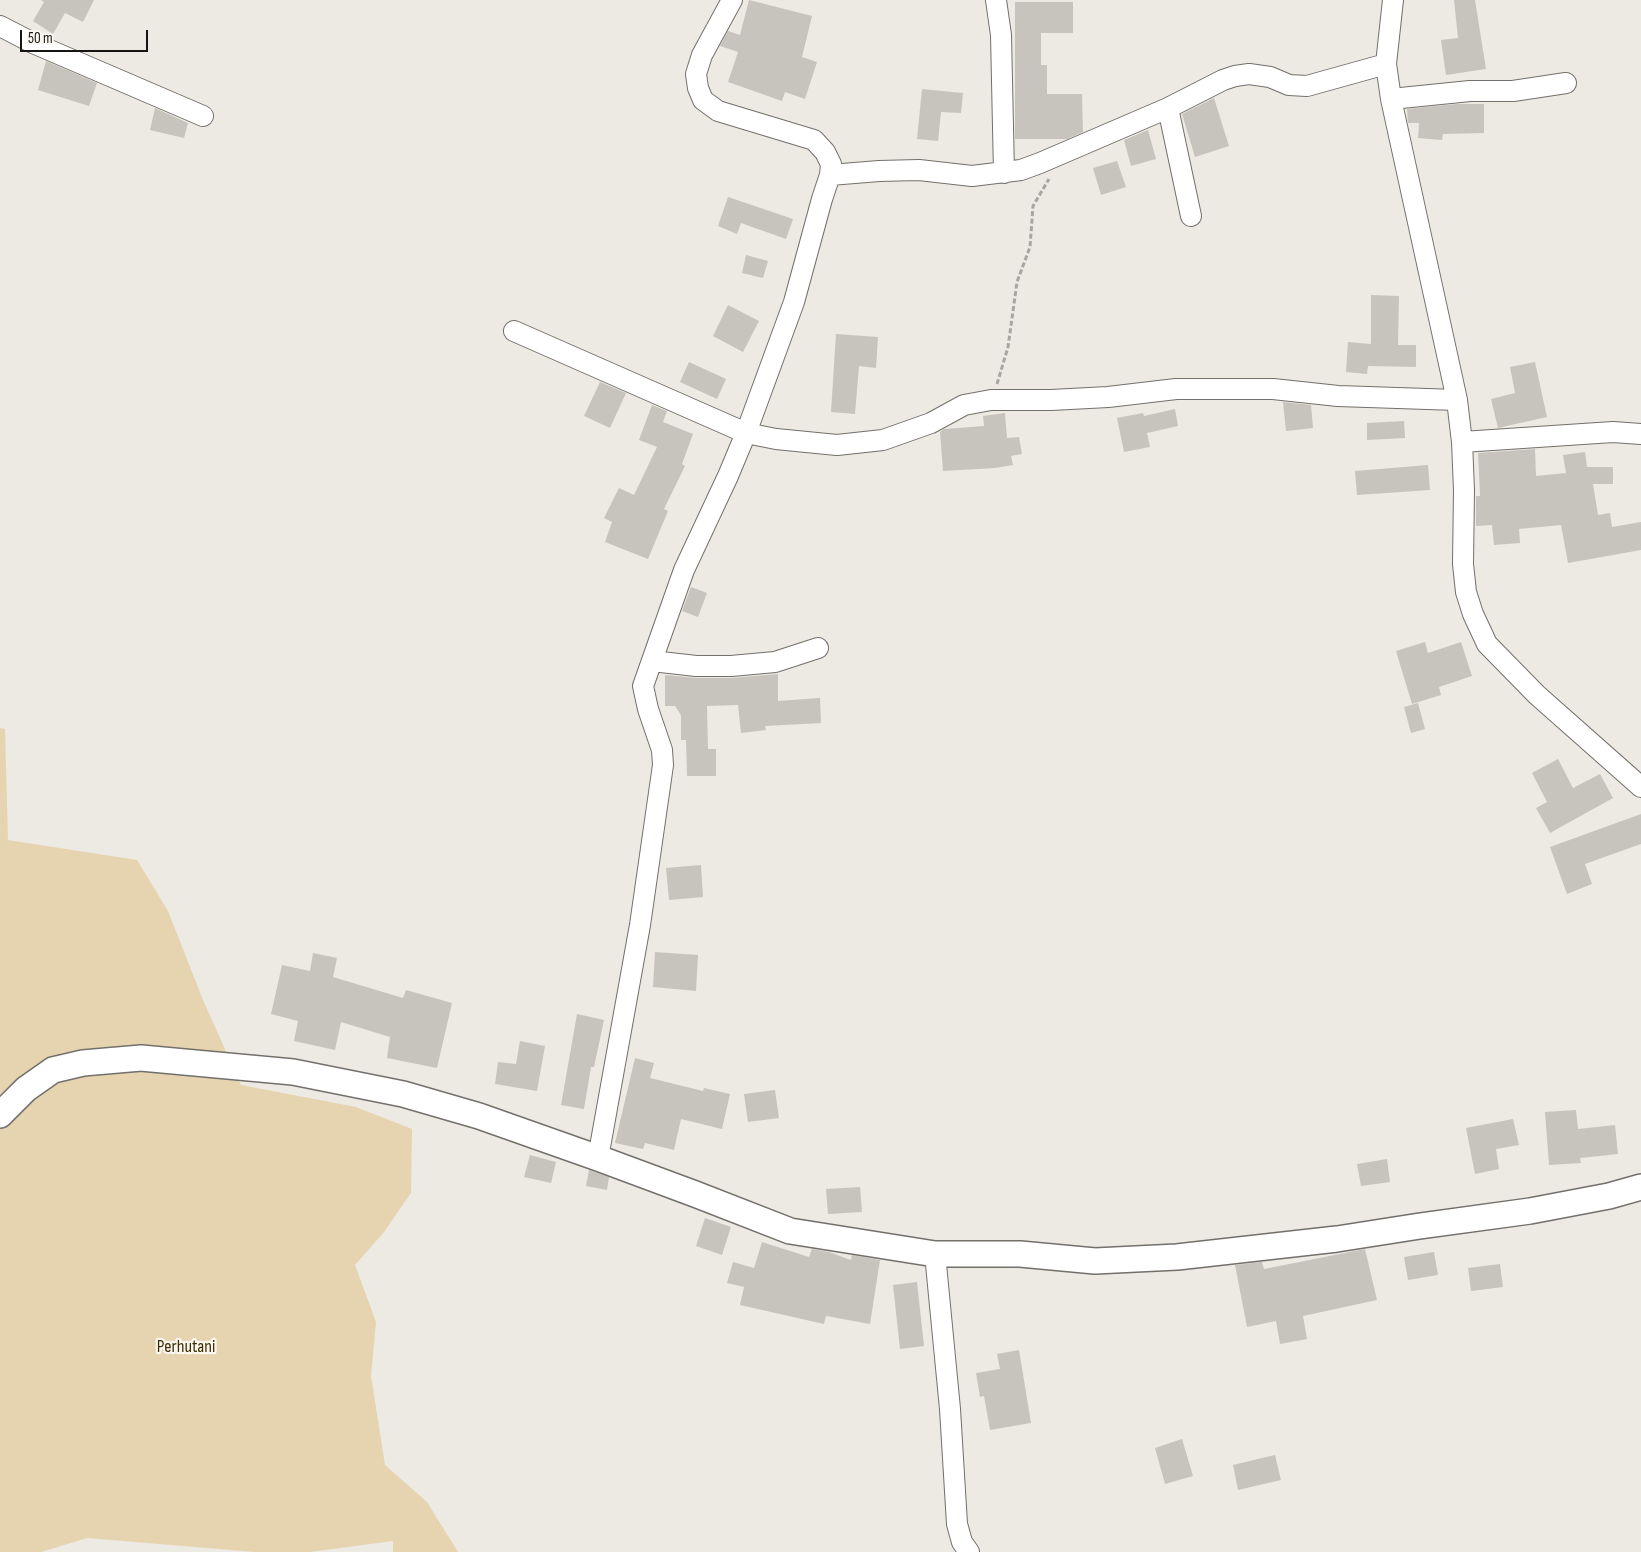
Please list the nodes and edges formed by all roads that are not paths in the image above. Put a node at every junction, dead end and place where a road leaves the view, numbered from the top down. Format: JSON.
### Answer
{"nodes":[{"id":1,"x":732,"y":0,"type":"edge"},
{"id":2,"x":996,"y":0,"type":"edge"},
{"id":3,"x":1393,"y":0,"type":"edge"},
{"id":4,"x":0,"y":26,"type":"edge"},
{"id":5,"x":1386,"y":64,"type":"junction"},
{"id":6,"x":1566,"y":83,"type":"dead end"},
{"id":7,"x":1391,"y":99,"type":"junction"},
{"id":8,"x":1168,"y":108,"type":"junction"},
{"id":9,"x":203,"y":116,"type":"dead end"},
{"id":10,"x":1004,"y":173,"type":"junction"},
{"id":11,"x":830,"y":175,"type":"junction"},
{"id":12,"x":1191,"y":216,"type":"dead end"},
{"id":13,"x":514,"y":331,"type":"dead end"},
{"id":14,"x":1457,"y":400,"type":"junction"},
{"id":15,"x":746,"y":433,"type":"junction"},
{"id":16,"x":1641,"y":434,"type":"edge"},
{"id":17,"x":1462,"y":442,"type":"junction"},
{"id":18,"x":818,"y":648,"type":"dead end"},
{"id":19,"x":652,"y":661,"type":"junction"},
{"id":20,"x":1641,"y":787,"type":"edge"},
{"id":21,"x":0,"y":1115,"type":"edge"},
{"id":22,"x":598,"y":1158,"type":"junction"},
{"id":23,"x":1641,"y":1188,"type":"edge"},
{"id":24,"x":935,"y":1254,"type":"junction"},
{"id":25,"x":969,"y":1552,"type":"edge"}],
"edges":[{"from":1,"to":11,"type":"street"},
{"from":2,"to":10,"type":"street"},
{"from":3,"to":5,"type":"street"},
{"from":4,"to":9,"type":"street"},
{"from":5,"to":7,"type":"street"},
{"from":5,"to":8,"type":"street"},
{"from":6,"to":7,"type":"street"},
{"from":7,"to":14,"type":"street"},
{"from":8,"to":10,"type":"street"},
{"from":8,"to":12,"type":"street"},
{"from":10,"to":11,"type":"street"},
{"from":11,"to":15,"type":"street"},
{"from":13,"to":15,"type":"street"},
{"from":14,"to":15,"type":"street"},
{"from":14,"to":17,"type":"street"},
{"from":15,"to":19,"type":"street"},
{"from":16,"to":17,"type":"street"},
{"from":17,"to":20,"type":"street"},
{"from":18,"to":19,"type":"street"},
{"from":19,"to":22,"type":"street"},
{"from":21,"to":22,"type":"street"},
{"from":22,"to":24,"type":"street"},
{"from":23,"to":24,"type":"street"},
{"from":24,"to":25,"type":"street"}]}
